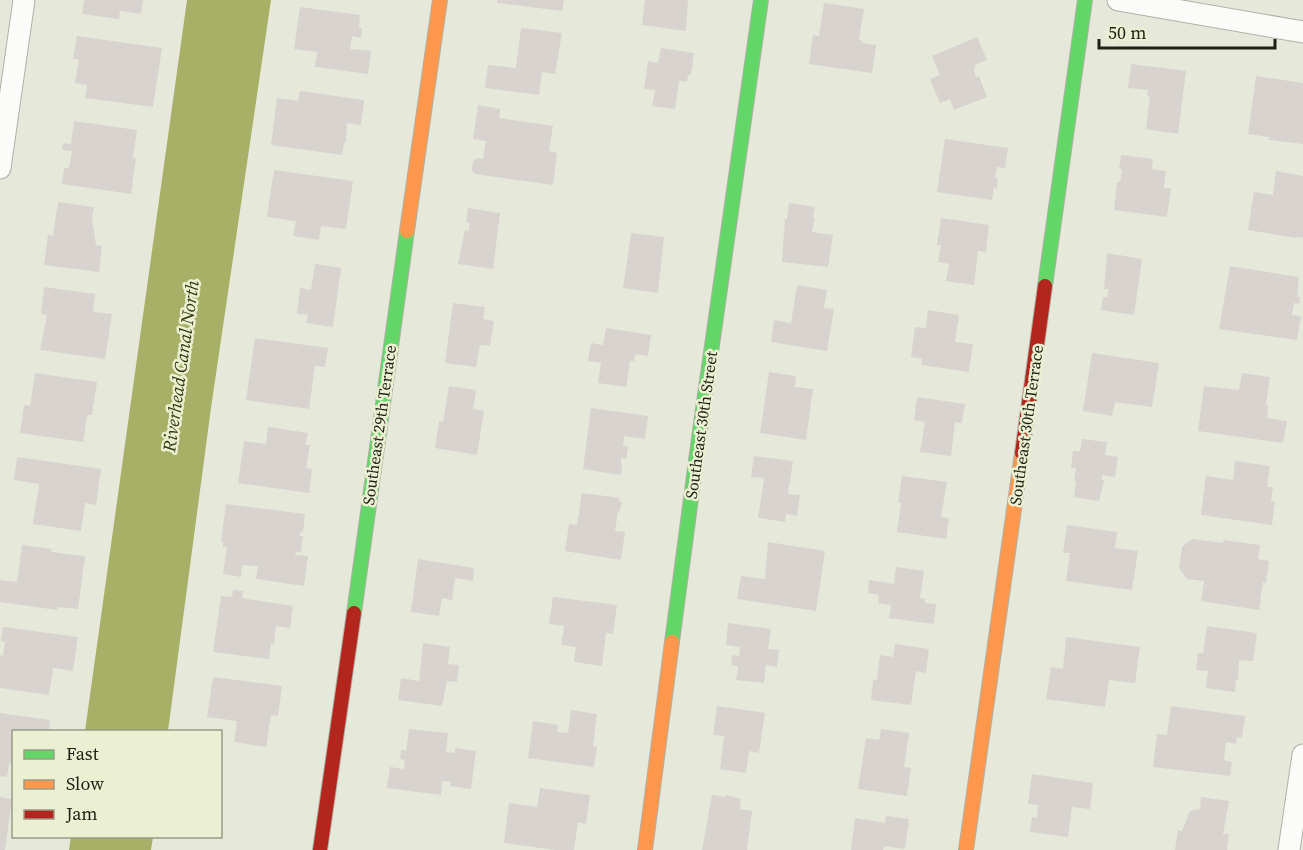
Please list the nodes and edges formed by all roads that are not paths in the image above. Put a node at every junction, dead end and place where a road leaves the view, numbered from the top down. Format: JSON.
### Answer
{"nodes":[{"id":1,"x":24,"y":0,"type":"edge"},
{"id":2,"x":440,"y":0,"type":"edge"},
{"id":3,"x":760,"y":0,"type":"edge"},
{"id":4,"x":1085,"y":0,"type":"edge"},
{"id":5,"x":1118,"y":0,"type":"edge"},
{"id":6,"x":1303,"y":32,"type":"edge"},
{"id":7,"x":0,"y":168,"type":"edge"},
{"id":8,"x":1303,"y":755,"type":"edge"},
{"id":9,"x":320,"y":850,"type":"edge"},
{"id":10,"x":645,"y":850,"type":"edge"},
{"id":11,"x":966,"y":850,"type":"edge"},
{"id":12,"x":1289,"y":850,"type":"edge"}],
"edges":[{"from":1,"to":7,"type":"street"},
{"from":2,"to":9,"type":"street","name":"Southeast 29th Terrace"},
{"from":3,"to":10,"type":"street","name":"Southeast 30th Street"},
{"from":4,"to":11,"type":"street","name":"Southeast 30th Terrace"},
{"from":5,"to":6,"type":"street"},
{"from":8,"to":12,"type":"street"}]}
